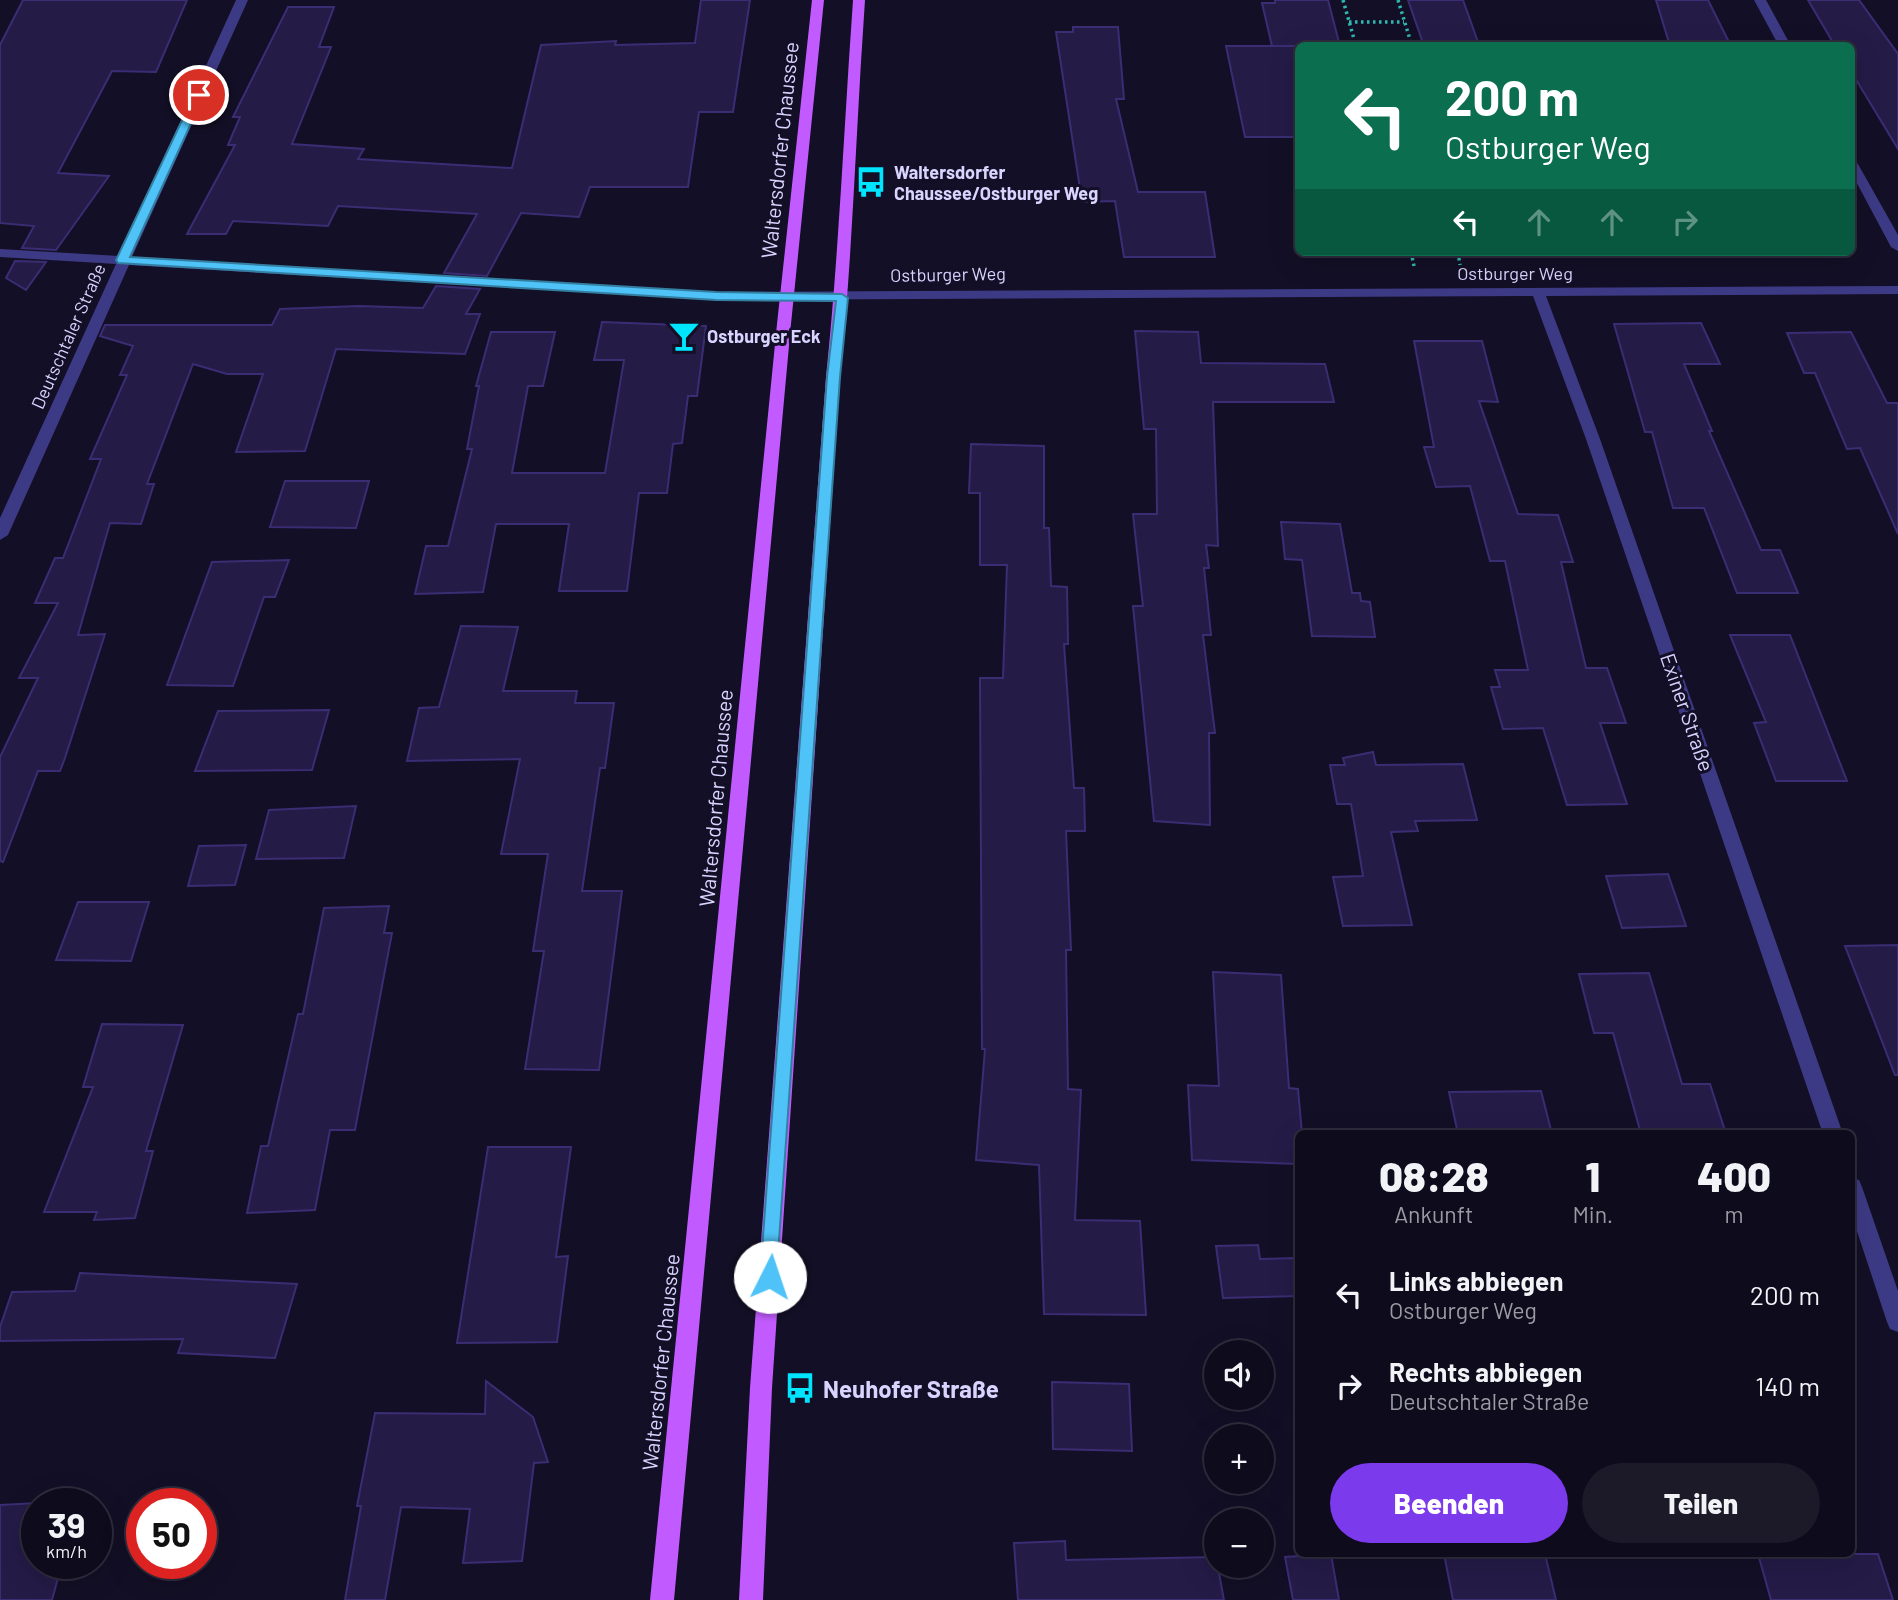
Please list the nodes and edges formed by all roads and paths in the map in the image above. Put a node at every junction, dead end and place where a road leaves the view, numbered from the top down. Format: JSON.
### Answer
{"nodes":[{"id":1,"x":242,"y":0,"type":"edge"},
{"id":2,"x":818,"y":0,"type":"edge"},
{"id":3,"x":859,"y":0,"type":"edge"},
{"id":4,"x":1343,"y":0,"type":"edge"},
{"id":5,"x":1398,"y":0,"type":"edge"},
{"id":6,"x":1760,"y":0,"type":"edge"},
{"id":7,"x":1349,"y":22,"type":"junction"},
{"id":8,"x":1404,"y":22,"type":"junction"},
{"id":9,"x":1355,"y":42,"type":"edge"},
{"id":10,"x":1411,"y":42,"type":"edge"},
{"id":11,"x":1783,"y":42,"type":"edge"},
{"id":12,"x":1855,"y":169,"type":"edge"},
{"id":13,"x":1898,"y":247,"type":"edge"},
{"id":14,"x":0,"y":253,"type":"edge"},
{"id":15,"x":122,"y":260,"type":"junction"},
{"id":16,"x":1898,"y":290,"type":"edge"},
{"id":17,"x":1538,"y":292,"type":"junction"},
{"id":18,"x":788,"y":296,"type":"junction"},
{"id":19,"x":842,"y":298,"type":"junction"},
{"id":20,"x":705,"y":334,"type":"dead end"},
{"id":21,"x":735,"y":334,"type":"dead end"},
{"id":22,"x":0,"y":535,"type":"edge"},
{"id":23,"x":1832,"y":1130,"type":"edge"},
{"id":24,"x":1855,"y":1196,"type":"edge"},
{"id":25,"x":1898,"y":1322,"type":"edge"},
{"id":26,"x":662,"y":1600,"type":"edge"},
{"id":27,"x":751,"y":1600,"type":"edge"}],
"edges":[{"from":1,"to":15,"type":"street","name":"Deutschtaler Straße"},
{"from":2,"to":18,"type":"main road","name":"Waltersdorfer Chaussee"},
{"from":3,"to":19,"type":"main road"},
{"from":4,"to":7,"type":"path"},
{"from":5,"to":8,"type":"path"},
{"from":6,"to":11,"type":"street"},
{"from":7,"to":8,"type":"path"},
{"from":7,"to":9,"type":"path"},
{"from":8,"to":10,"type":"path"},
{"from":12,"to":13,"type":"street"},
{"from":14,"to":15,"type":"street","name":"Ostburger Weg"},
{"from":15,"to":18,"type":"street","name":"Ostburger Weg"},
{"from":15,"to":22,"type":"street","name":"Deutschtaler Straße"},
{"from":16,"to":17,"type":"street","name":"Ostburger Weg"},
{"from":17,"to":19,"type":"street","name":"Ostburger Weg"},
{"from":17,"to":23,"type":"street","name":"Exiner Straße"},
{"from":18,"to":19,"type":"street","name":"Ostburger Weg"},
{"from":18,"to":26,"type":"main road","name":"Waltersdorfer Chaussee"},
{"from":19,"to":27,"type":"main road"},
{"from":20,"to":21,"type":"path"},
{"from":24,"to":25,"type":"street"}]}
